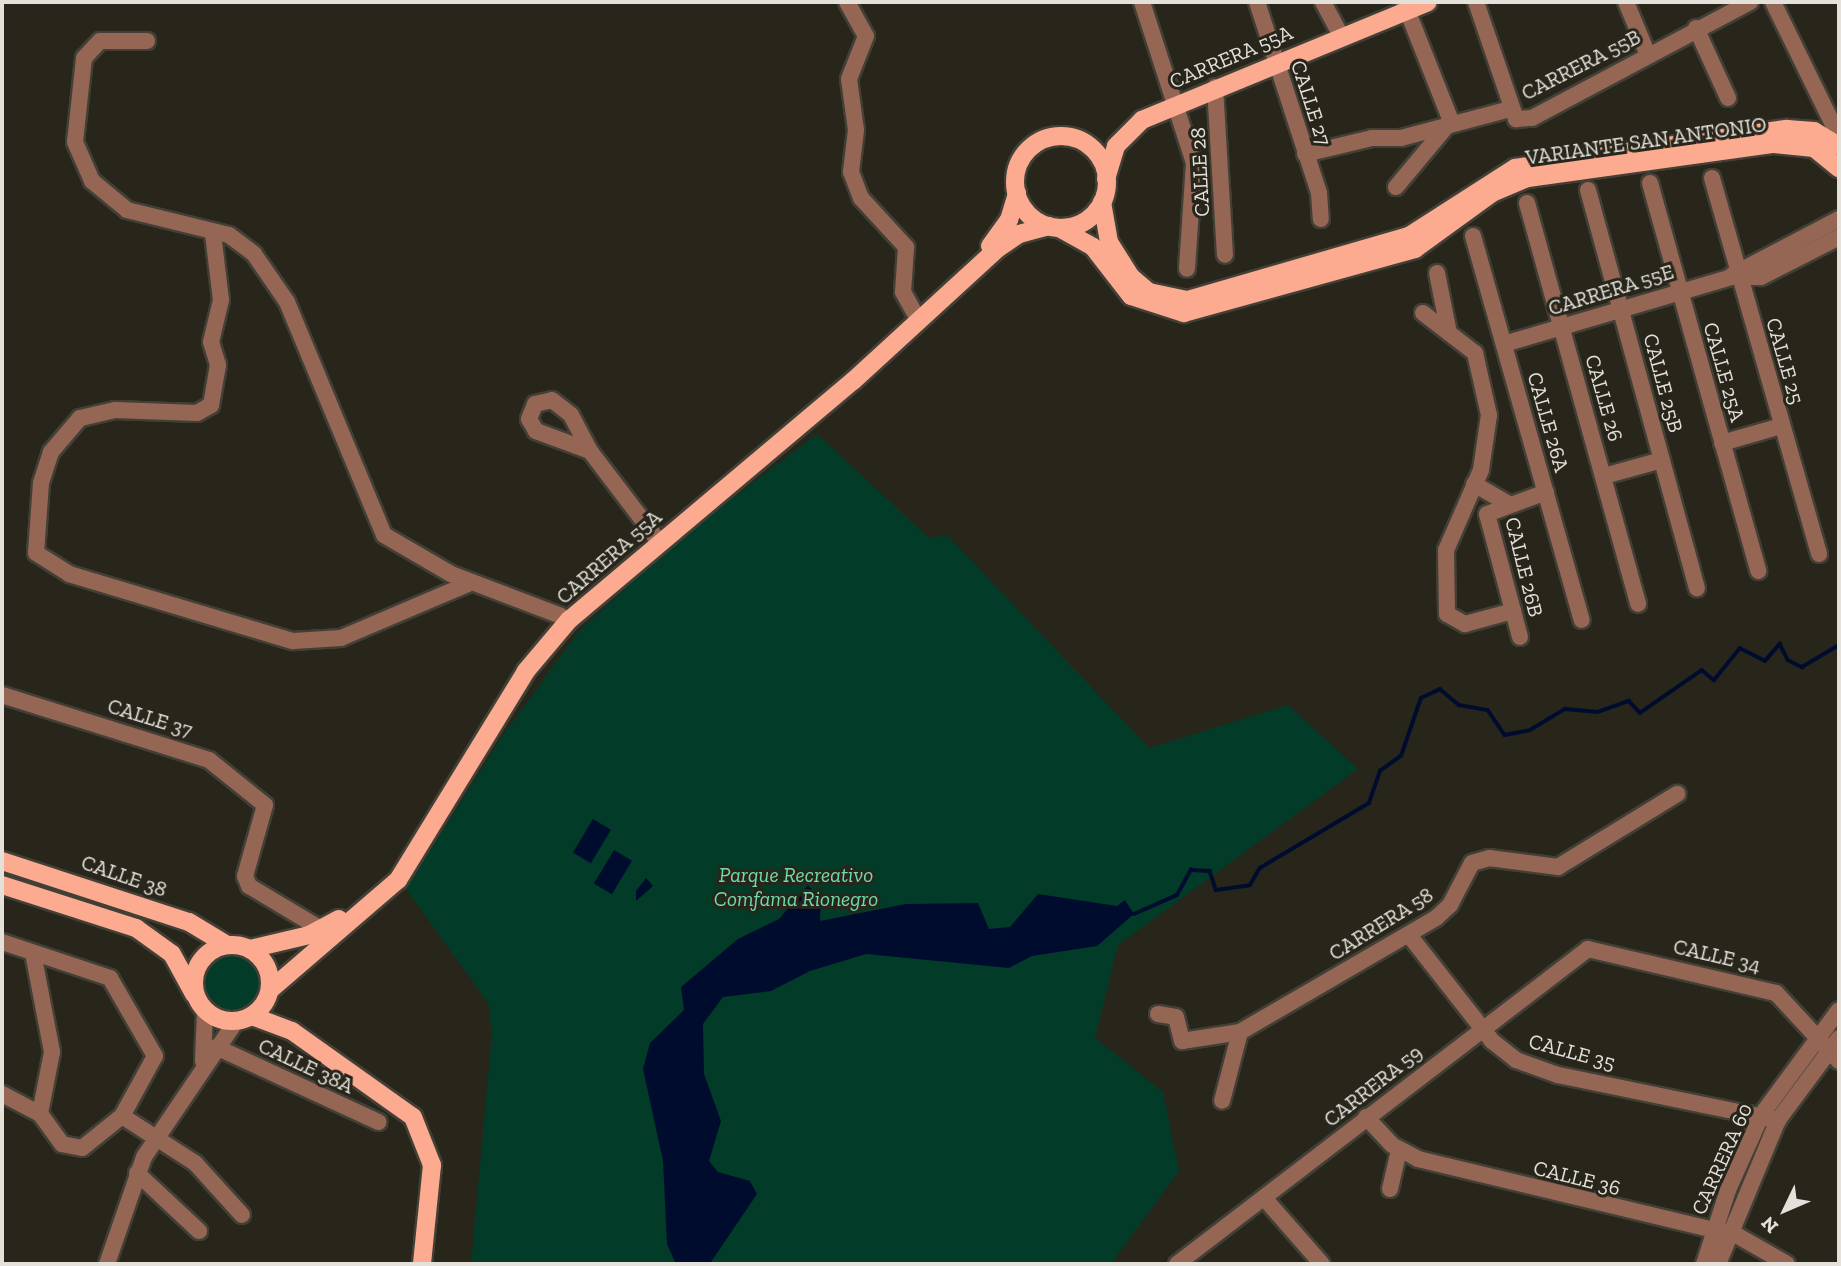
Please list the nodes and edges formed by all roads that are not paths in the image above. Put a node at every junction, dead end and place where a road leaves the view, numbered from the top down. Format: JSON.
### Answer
{"nodes":[{"id":1,"x":847,"y":2,"type":"edge"},
{"id":2,"x":1142,"y":2,"type":"edge"},
{"id":3,"x":1257,"y":2,"type":"edge"},
{"id":4,"x":1323,"y":2,"type":"edge"},
{"id":5,"x":1428,"y":2,"type":"edge"},
{"id":6,"x":1476,"y":2,"type":"edge"},
{"id":7,"x":1626,"y":2,"type":"edge"},
{"id":8,"x":1750,"y":2,"type":"edge"},
{"id":9,"x":1773,"y":2,"type":"edge"},
{"id":10,"x":1405,"y":6,"type":"edge"},
{"id":11,"x":1696,"y":29,"type":"junction"},
{"id":12,"x":1340,"y":34,"type":"junction"},
{"id":13,"x":147,"y":41,"type":"dead end"},
{"id":14,"x":1648,"y":54,"type":"junction"},
{"id":15,"x":1276,"y":62,"type":"junction"},
{"id":16,"x":1215,"y":87,"type":"junction"},
{"id":17,"x":1728,"y":98,"type":"dead end"},
{"id":18,"x":1180,"y":103,"type":"junction"},
{"id":19,"x":1510,"y":109,"type":"junction"},
{"id":20,"x":1834,"y":115,"type":"edge"},
{"id":21,"x":1451,"y":121,"type":"junction"},
{"id":22,"x":1132,"y":128,"type":"junction"},
{"id":23,"x":1814,"y":131,"type":"junction"},
{"id":24,"x":1839,"y":137,"type":"edge"},
{"id":25,"x":1083,"y":142,"type":"junction"},
{"id":26,"x":1306,"y":154,"type":"junction"},
{"id":27,"x":1838,"y":158,"type":"edge"},
{"id":28,"x":1712,"y":178,"type":"dead end"},
{"id":29,"x":1107,"y":179,"type":"junction"},
{"id":30,"x":1650,"y":183,"type":"dead end"},
{"id":31,"x":1396,"y":187,"type":"dead end"},
{"id":32,"x":1588,"y":190,"type":"dead end"},
{"id":33,"x":1017,"y":193,"type":"junction"},
{"id":34,"x":1102,"y":202,"type":"junction"},
{"id":35,"x":1527,"y":203,"type":"dead end"},
{"id":36,"x":1321,"y":219,"type":"dead end"},
{"id":37,"x":1839,"y":219,"type":"edge"},
{"id":38,"x":1054,"y":227,"type":"junction"},
{"id":39,"x":213,"y":234,"type":"junction"},
{"id":40,"x":1473,"y":236,"type":"dead end"},
{"id":41,"x":1839,"y":237,"type":"edge"},
{"id":42,"x":1225,"y":255,"type":"dead end"},
{"id":43,"x":1186,"y":269,"type":"dead end"},
{"id":44,"x":1437,"y":273,"type":"dead end"},
{"id":45,"x":1736,"y":276,"type":"junction"},
{"id":46,"x":1679,"y":291,"type":"junction"},
{"id":47,"x":1620,"y":309,"type":"junction"},
{"id":48,"x":1423,"y":313,"type":"dead end"},
{"id":49,"x":915,"y":314,"type":"junction"},
{"id":50,"x":1562,"y":326,"type":"junction"},
{"id":51,"x":1449,"y":333,"type":"junction"},
{"id":52,"x":1504,"y":344,"type":"junction"},
{"id":53,"x":1781,"y":426,"type":"junction"},
{"id":54,"x":1722,"y":443,"type":"junction"},
{"id":55,"x":590,"y":452,"type":"dead end"},
{"id":56,"x":1662,"y":460,"type":"junction"},
{"id":57,"x":1604,"y":476,"type":"junction"},
{"id":58,"x":1474,"y":484,"type":"junction"},
{"id":59,"x":1546,"y":492,"type":"junction"},
{"id":60,"x":1499,"y":505,"type":"junction"},
{"id":61,"x":654,"y":535,"type":"junction"},
{"id":62,"x":1819,"y":554,"type":"dead end"},
{"id":63,"x":1758,"y":571,"type":"dead end"},
{"id":64,"x":471,"y":582,"type":"junction"},
{"id":65,"x":1697,"y":588,"type":"dead end"},
{"id":66,"x":1638,"y":604,"type":"dead end"},
{"id":67,"x":1513,"y":611,"type":"junction"},
{"id":68,"x":562,"y":616,"type":"junction"},
{"id":69,"x":1583,"y":620,"type":"dead end"},
{"id":70,"x":1520,"y":637,"type":"dead end"},
{"id":71,"x":2,"y":695,"type":"edge"},
{"id":72,"x":1677,"y":794,"type":"dead end"},
{"id":73,"x":2,"y":861,"type":"edge"},
{"id":74,"x":2,"y":885,"type":"edge"},
{"id":75,"x":321,"y":929,"type":"junction"},
{"id":76,"x":1409,"y":935,"type":"junction"},
{"id":77,"x":2,"y":942,"type":"edge"},
{"id":78,"x":227,"y":945,"type":"junction"},
{"id":79,"x":1598,"y":948,"type":"joint"},
{"id":80,"x":250,"y":949,"type":"junction"},
{"id":81,"x":33,"y":953,"type":"junction"},
{"id":82,"x":269,"y":993,"type":"junction"},
{"id":83,"x":201,"y":1004,"type":"junction"},
{"id":84,"x":1839,"y":1010,"type":"edge"},
{"id":85,"x":1158,"y":1014,"type":"dead end"},
{"id":86,"x":271,"y":1022,"type":"junction"},
{"id":87,"x":239,"y":1023,"type":"junction"},
{"id":88,"x":1481,"y":1028,"type":"junction"},
{"id":89,"x":292,"y":1031,"type":"junction"},
{"id":90,"x":1240,"y":1032,"type":"junction"},
{"id":91,"x":1819,"y":1033,"type":"junction"},
{"id":92,"x":216,"y":1047,"type":"junction"},
{"id":93,"x":1836,"y":1049,"type":"edge"},
{"id":94,"x":202,"y":1064,"type":"junction"},
{"id":95,"x":2,"y":1094,"type":"edge"},
{"id":96,"x":1222,"y":1101,"type":"dead end"},
{"id":97,"x":40,"y":1114,"type":"junction"},
{"id":98,"x":122,"y":1116,"type":"junction"},
{"id":99,"x":1366,"y":1117,"type":"junction"},
{"id":100,"x":1770,"y":1117,"type":"junction"},
{"id":101,"x":377,"y":1122,"type":"dead end"},
{"id":102,"x":159,"y":1134,"type":"junction"},
{"id":103,"x":1399,"y":1150,"type":"junction"},
{"id":104,"x":137,"y":1173,"type":"junction"},
{"id":105,"x":1390,"y":1189,"type":"dead end"},
{"id":106,"x":1265,"y":1199,"type":"junction"},
{"id":107,"x":242,"y":1215,"type":"dead end"},
{"id":108,"x":199,"y":1231,"type":"dead end"},
{"id":109,"x":1719,"y":1233,"type":"junction"},
{"id":110,"x":107,"y":1264,"type":"edge"},
{"id":111,"x":422,"y":1264,"type":"edge"},
{"id":112,"x":1177,"y":1264,"type":"edge"},
{"id":113,"x":1322,"y":1264,"type":"edge"},
{"id":114,"x":1704,"y":1264,"type":"edge"},
{"id":115,"x":1718,"y":1264,"type":"edge"},
{"id":116,"x":1787,"y":1264,"type":"edge"}],
"edges":[{"from":1,"to":49,"type":"street"},
{"from":2,"to":18,"type":"street"},
{"from":3,"to":15,"type":"street","name":"CALLE 27"},
{"from":4,"to":12,"type":"street"},
{"from":5,"to":10,"type":"main road","name":"CARRERA 55A"},
{"from":6,"to":19,"type":"street"},
{"from":7,"to":14,"type":"street"},
{"from":8,"to":11,"type":"street","name":"CARRERA 55B"},
{"from":9,"to":20,"type":"street"},
{"from":10,"to":12,"type":"main road","name":"CARRERA 55A"},
{"from":10,"to":21,"type":"street"},
{"from":11,"to":14,"type":"street","name":"CARRERA 55B"},
{"from":11,"to":17,"type":"street"},
{"from":12,"to":15,"type":"main road","name":"CARRERA 55A"},
{"from":13,"to":39,"type":"street"},
{"from":14,"to":19,"type":"street","name":"CARRERA 55B"},
{"from":15,"to":16,"type":"main road","name":"CARRERA 55A"},
{"from":15,"to":26,"type":"street","name":"CALLE 27"},
{"from":16,"to":18,"type":"main road","name":"CARRERA 55A"},
{"from":16,"to":42,"type":"street","name":"CALLE 28"},
{"from":18,"to":22,"type":"main road","name":"CARRERA 55A"},
{"from":18,"to":43,"type":"street"},
{"from":19,"to":21,"type":"street","name":"CARRERA 55B"},
{"from":20,"to":23,"type":"street"},
{"from":20,"to":24,"type":"street"},
{"from":21,"to":26,"type":"street","name":"CARRERA 55B"},
{"from":21,"to":31,"type":"street"},
{"from":22,"to":25,"type":"main road","name":"CARRERA 55A"},
{"from":22,"to":29,"type":"main road","name":"CARRERA 55A"},
{"from":23,"to":27,"type":"main road","name":"VARIANTE SAN ANTONIO"},
{"from":23,"to":34,"type":"main road","name":"VARIANTE SAN ANTONIO"},
{"from":25,"to":29,"type":"main road"},
{"from":25,"to":33,"type":"main road"},
{"from":26,"to":36,"type":"street","name":"CALLE 27"},
{"from":27,"to":38,"type":"main road","name":"VARIANTE SAN ANTONIO"},
{"from":28,"to":45,"type":"street","name":"CALLE 25"},
{"from":29,"to":34,"type":"main road"},
{"from":30,"to":46,"type":"street","name":"CALLE 25A"},
{"from":32,"to":47,"type":"street","name":"CALLE 25B"},
{"from":33,"to":38,"type":"main road"},
{"from":33,"to":49,"type":"main road","name":"CARRERA 55A"},
{"from":34,"to":38,"type":"main road"},
{"from":35,"to":50,"type":"street","name":"CALLE 26"},
{"from":37,"to":45,"type":"street","name":"CARRERA 55E"},
{"from":38,"to":82,"type":"main road","name":"CARRERA 55A"},
{"from":39,"to":64,"type":"street"},
{"from":39,"to":64,"type":"street"},
{"from":40,"to":52,"type":"street","name":"CALLE 26A"},
{"from":41,"to":45,"type":"street","name":"CARRERA 55E"},
{"from":44,"to":51,"type":"street"},
{"from":45,"to":46,"type":"street","name":"CARRERA 55E"},
{"from":45,"to":53,"type":"street","name":"CALLE 25"},
{"from":46,"to":47,"type":"street","name":"CARRERA 55E"},
{"from":46,"to":54,"type":"street","name":"CALLE 25A"},
{"from":47,"to":50,"type":"street","name":"CARRERA 55E"},
{"from":47,"to":56,"type":"street","name":"CALLE 25B"},
{"from":48,"to":51,"type":"street"},
{"from":49,"to":61,"type":"main road","name":"CARRERA 55A"},
{"from":50,"to":52,"type":"street","name":"CARRERA 55E"},
{"from":50,"to":57,"type":"street","name":"CALLE 26"},
{"from":51,"to":58,"type":"street"},
{"from":52,"to":59,"type":"street","name":"CALLE 26A"},
{"from":53,"to":54,"type":"street"},
{"from":53,"to":62,"type":"street","name":"CALLE 25"},
{"from":54,"to":63,"type":"street","name":"CALLE 25A"},
{"from":55,"to":61,"type":"street"},
{"from":56,"to":57,"type":"street"},
{"from":56,"to":65,"type":"street","name":"CALLE 25B"},
{"from":57,"to":66,"type":"street","name":"CALLE 26"},
{"from":58,"to":60,"type":"street"},
{"from":58,"to":67,"type":"street"},
{"from":59,"to":60,"type":"street"},
{"from":59,"to":69,"type":"street","name":"CALLE 26A"},
{"from":60,"to":67,"type":"street","name":"CALLE 26B"},
{"from":61,"to":68,"type":"main road","name":"CARRERA 55A"},
{"from":64,"to":68,"type":"street"},
{"from":67,"to":70,"type":"street","name":"CALLE 26B"},
{"from":68,"to":75,"type":"main road","name":"CARRERA 55A"},
{"from":71,"to":75,"type":"street","name":"CALLE 37"},
{"from":72,"to":76,"type":"street","name":"CARRERA 58"},
{"from":73,"to":78,"type":"main road","name":"CALLE 38"},
{"from":74,"to":83,"type":"main road","name":"CALLE 38"},
{"from":75,"to":80,"type":"main road","name":"CARRERA 55A"},
{"from":76,"to":88,"type":"street","name":"CALLE 35"},
{"from":76,"to":90,"type":"street","name":"CARRERA 58"},
{"from":77,"to":81,"type":"street"},
{"from":78,"to":80,"type":"main road"},
{"from":78,"to":83,"type":"main road"},
{"from":79,"to":88,"type":"street","name":"CARRERA 59"},
{"from":79,"to":91,"type":"street","name":"CALLE 34"},
{"from":80,"to":82,"type":"main road"},
{"from":81,"to":97,"type":"street"},
{"from":81,"to":98,"type":"street"},
{"from":82,"to":87,"type":"main road"},
{"from":82,"to":89,"type":"main road"},
{"from":83,"to":87,"type":"main road"},
{"from":83,"to":94,"type":"street"},
{"from":84,"to":91,"type":"street","name":"CARRERA 60"},
{"from":85,"to":90,"type":"street"},
{"from":86,"to":87,"type":"main road"},
{"from":86,"to":87,"type":"main road"},
{"from":86,"to":89,"type":"main road"},
{"from":87,"to":92,"type":"street"},
{"from":88,"to":99,"type":"street","name":"CARRERA 59"},
{"from":88,"to":100,"type":"street","name":"CALLE 35"},
{"from":89,"to":111,"type":"main road"},
{"from":90,"to":96,"type":"street"},
{"from":91,"to":93,"type":"street","name":"CALLE 34"},
{"from":91,"to":100,"type":"street","name":"CARRERA 60"},
{"from":92,"to":94,"type":"street"},
{"from":92,"to":101,"type":"street","name":"CALLE 38A"},
{"from":93,"to":100,"type":"street","name":"CARRERA 60"},
{"from":94,"to":102,"type":"street"},
{"from":95,"to":97,"type":"street"},
{"from":97,"to":98,"type":"street"},
{"from":98,"to":102,"type":"street"},
{"from":99,"to":103,"type":"street","name":"CALLE 36"},
{"from":99,"to":106,"type":"street","name":"CARRERA 59"},
{"from":100,"to":109,"type":"street","name":"CARRERA 60"},
{"from":102,"to":104,"type":"street"},
{"from":102,"to":107,"type":"street"},
{"from":103,"to":105,"type":"street"},
{"from":103,"to":109,"type":"street","name":"CALLE 36"},
{"from":104,"to":108,"type":"street"},
{"from":104,"to":110,"type":"street"},
{"from":106,"to":112,"type":"street","name":"CARRERA 59"},
{"from":106,"to":113,"type":"street"},
{"from":109,"to":114,"type":"street","name":"CARRERA 60"},
{"from":109,"to":115,"type":"street","name":"CARRERA 60"},
{"from":109,"to":116,"type":"street","name":"CALLE 36"}]}
